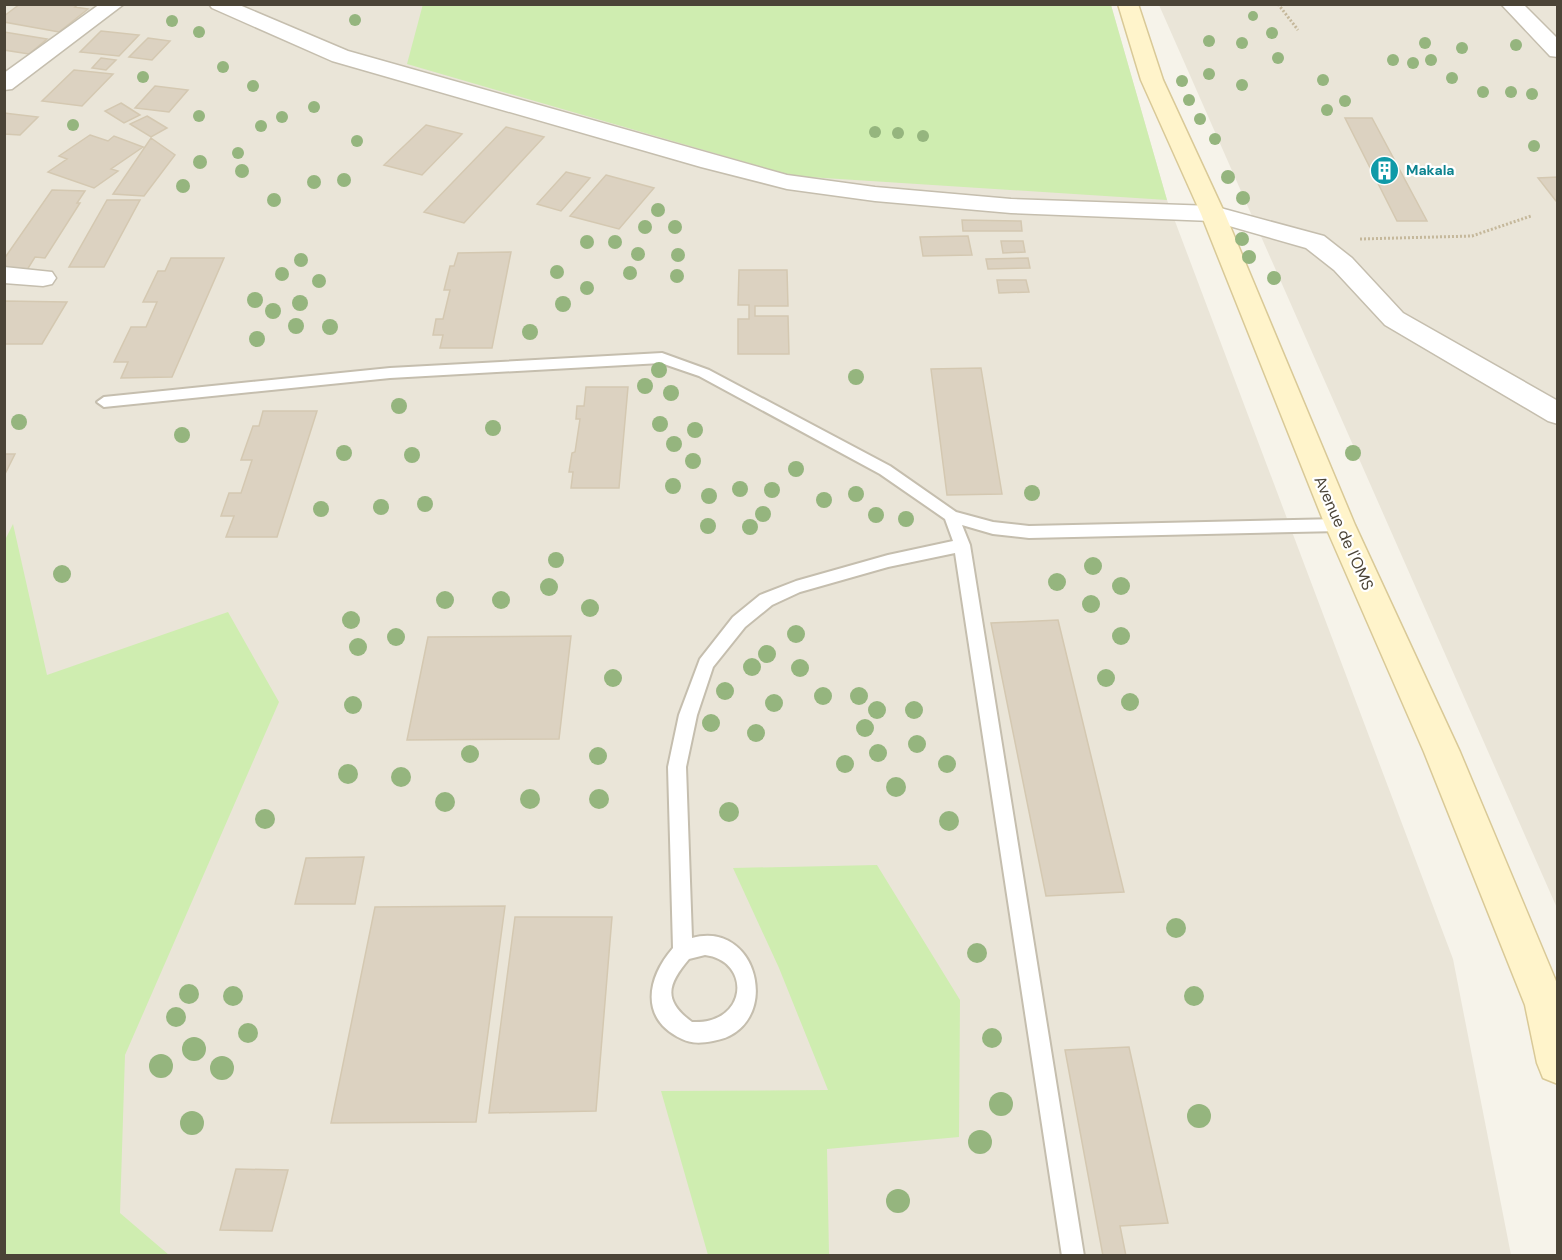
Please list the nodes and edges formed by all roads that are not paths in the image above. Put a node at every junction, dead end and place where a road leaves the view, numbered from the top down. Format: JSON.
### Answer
{"nodes":[{"id":1,"x":114,"y":4,"type":"edge"},
{"id":2,"x":219,"y":4,"type":"edge"},
{"id":3,"x":1128,"y":4,"type":"edge"},
{"id":4,"x":1511,"y":4,"type":"edge"},
{"id":5,"x":1557,"y":51,"type":"edge"},
{"id":6,"x":4,"y":84,"type":"edge"},
{"id":7,"x":1214,"y":214,"type":"junction"},
{"id":8,"x":4,"y":275,"type":"edge"},
{"id":9,"x":43,"y":278,"type":"dead end"},
{"id":10,"x":104,"y":402,"type":"dead end"},
{"id":11,"x":1557,"y":414,"type":"edge"},
{"id":12,"x":951,"y":516,"type":"junction"},
{"id":13,"x":1340,"y":525,"type":"junction"},
{"id":14,"x":962,"y":545,"type":"junction"},
{"id":15,"x":683,"y":951,"type":"junction"},
{"id":16,"x":1551,"y":1016,"type":"edge"},
{"id":17,"x":1557,"y":1063,"type":"edge"},
{"id":18,"x":1073,"y":1256,"type":"edge"}],
"edges":[{"from":1,"to":6,"type":"street"},
{"from":2,"to":7,"type":"street"},
{"from":3,"to":7,"type":"street","name":"Avenue de l'OMS"},
{"from":4,"to":5,"type":"street"},
{"from":7,"to":11,"type":"street"},
{"from":7,"to":13,"type":"street","name":"Avenue de l'OMS"},
{"from":8,"to":9,"type":"street"},
{"from":10,"to":12,"type":"lane"},
{"from":12,"to":13,"type":"lane"},
{"from":12,"to":14,"type":"lane"},
{"from":13,"to":16,"type":"street","name":"Avenue de l'OMS"},
{"from":14,"to":15,"type":"lane"},
{"from":14,"to":18,"type":"lane"},
{"from":15,"to":15,"type":"lane"},
{"from":16,"to":17,"type":"street","name":"Avenue de l'OMS"}]}
